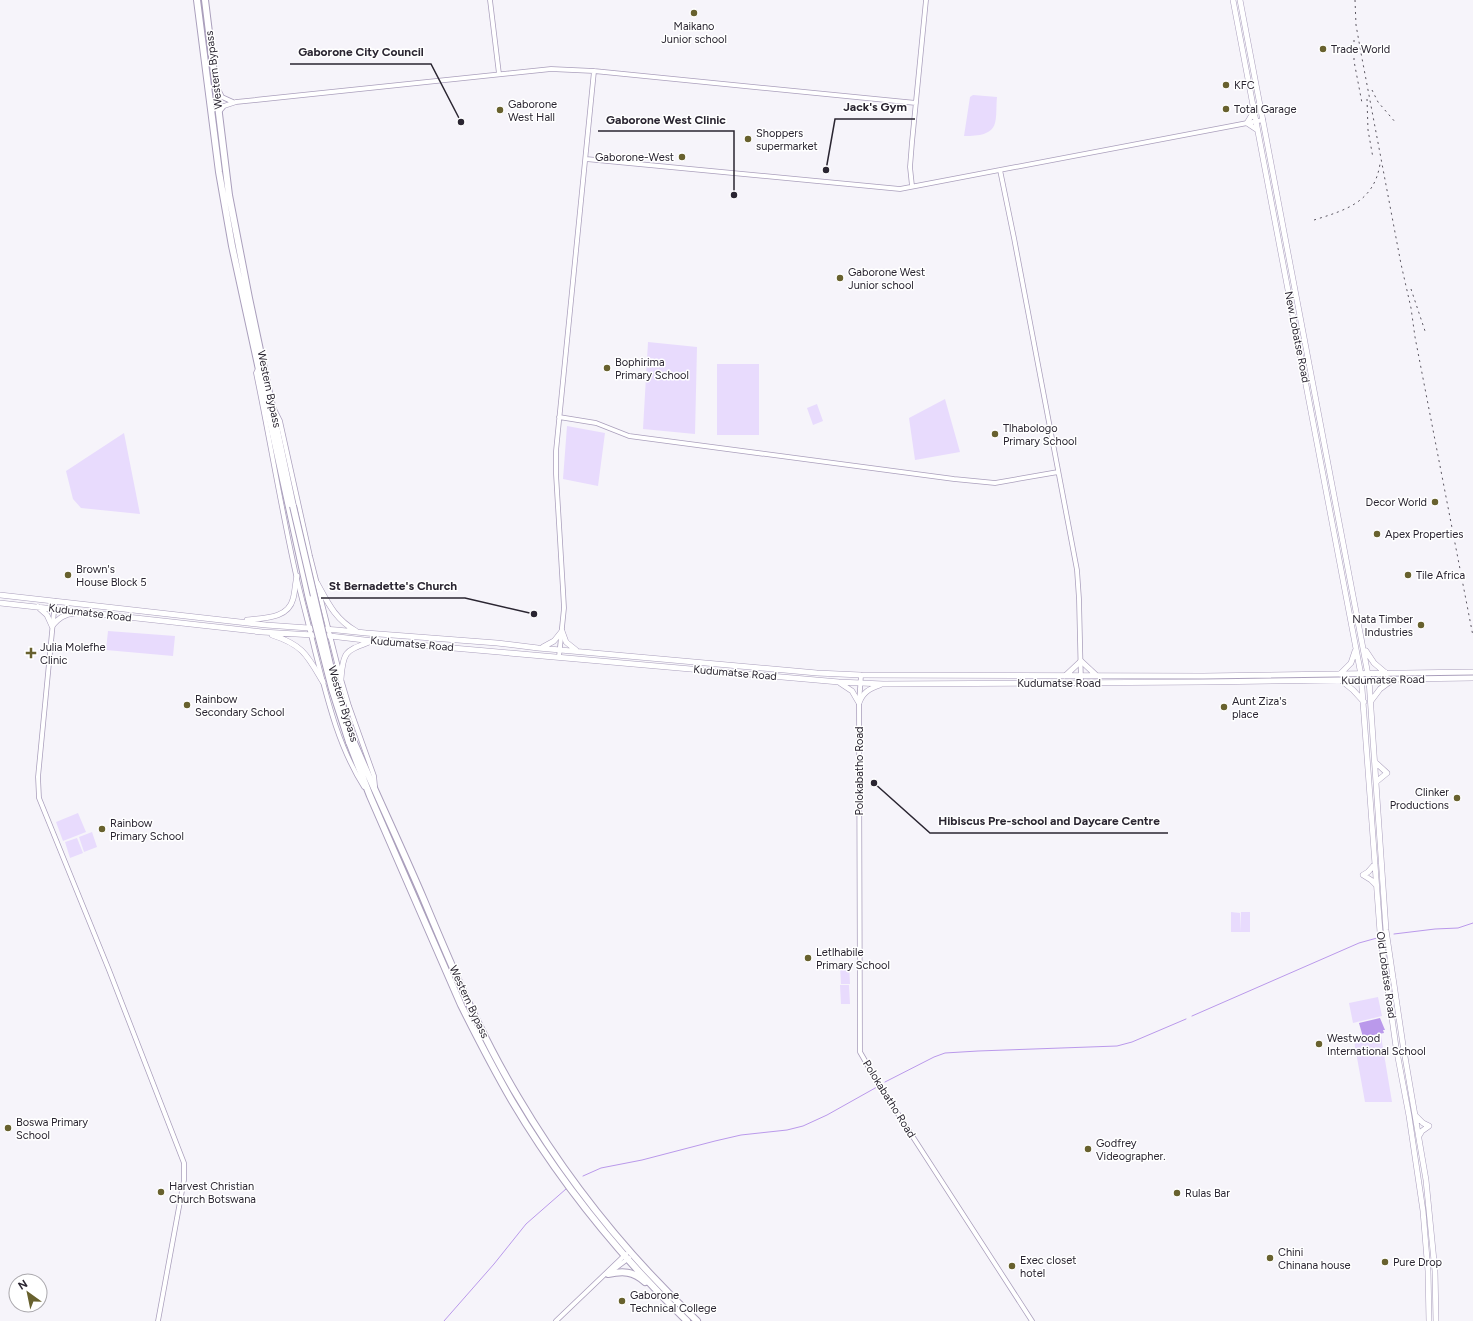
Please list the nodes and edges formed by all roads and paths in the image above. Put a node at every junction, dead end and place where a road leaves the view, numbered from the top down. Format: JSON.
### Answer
{"nodes":[{"id":1,"x":197,"y":0,"type":"edge"},
{"id":2,"x":205,"y":0,"type":"edge"},
{"id":3,"x":490,"y":0,"type":"edge"},
{"id":4,"x":926,"y":0,"type":"edge"},
{"id":5,"x":1233,"y":0,"type":"edge"},
{"id":6,"x":1240,"y":0,"type":"edge"},
{"id":7,"x":1252,"y":66,"type":"junction"},
{"id":8,"x":1245,"y":68,"type":"junction"},
{"id":9,"x":594,"y":71,"type":"junction"},
{"id":10,"x":499,"y":74,"type":"junction"},
{"id":11,"x":215,"y":78,"type":"junction"},
{"id":12,"x":236,"y":102,"type":"junction"},
{"id":13,"x":916,"y":103,"type":"junction"},
{"id":14,"x":1253,"y":112,"type":"junction"},
{"id":15,"x":219,"y":113,"type":"junction"},
{"id":16,"x":1263,"y":120,"type":"junction"},
{"id":17,"x":1255,"y":122,"type":"junction"},
{"id":18,"x":1247,"y":123,"type":"junction"},
{"id":19,"x":1257,"y":130,"type":"junction"},
{"id":20,"x":586,"y":159,"type":"junction"},
{"id":21,"x":1000,"y":170,"type":"junction"},
{"id":22,"x":912,"y":186,"type":"junction"},
{"id":23,"x":258,"y":369,"type":"junction"},
{"id":24,"x":272,"y":405,"type":"junction"},
{"id":25,"x":559,"y":417,"type":"junction"},
{"id":26,"x":1058,"y":472,"type":"junction"},
{"id":27,"x":296,"y":576,"type":"junction"},
{"id":28,"x":317,"y":583,"type":"junction"},
{"id":29,"x":0,"y":595,"type":"edge"},
{"id":30,"x":55,"y":601,"type":"junction"},
{"id":31,"x":0,"y":603,"type":"edge"},
{"id":32,"x":36,"y":606,"type":"junction"},
{"id":33,"x":322,"y":607,"type":"junction"},
{"id":34,"x":54,"y":608,"type":"junction"},
{"id":35,"x":305,"y":609,"type":"junction"},
{"id":36,"x":84,"y":612,"type":"junction"},
{"id":37,"x":236,"y":622,"type":"junction"},
{"id":38,"x":52,"y":626,"type":"junction"},
{"id":39,"x":309,"y":628,"type":"junction"},
{"id":40,"x":328,"y":629,"type":"junction"},
{"id":41,"x":562,"y":631,"type":"junction"},
{"id":42,"x":262,"y":632,"type":"junction"},
{"id":43,"x":359,"y":633,"type":"junction"},
{"id":44,"x":311,"y":635,"type":"junction"},
{"id":45,"x":330,"y":636,"type":"junction"},
{"id":46,"x":373,"y":641,"type":"junction"},
{"id":47,"x":1356,"y":645,"type":"junction"},
{"id":48,"x":538,"y":648,"type":"junction"},
{"id":49,"x":1364,"y":648,"type":"junction"},
{"id":50,"x":560,"y":649,"type":"junction"},
{"id":51,"x":578,"y":651,"type":"junction"},
{"id":52,"x":559,"y":657,"type":"junction"},
{"id":53,"x":336,"y":658,"type":"junction"},
{"id":54,"x":1081,"y":661,"type":"junction"},
{"id":55,"x":319,"y":664,"type":"junction"},
{"id":56,"x":1473,"y":672,"type":"edge"},
{"id":57,"x":1340,"y":674,"type":"junction"},
{"id":58,"x":1387,"y":674,"type":"junction"},
{"id":59,"x":861,"y":675,"type":"junction"},
{"id":60,"x":1097,"y":675,"type":"junction"},
{"id":61,"x":1065,"y":676,"type":"junction"},
{"id":62,"x":1081,"y":676,"type":"junction"},
{"id":63,"x":1369,"y":677,"type":"junction"},
{"id":64,"x":1362,"y":678,"type":"junction"},
{"id":65,"x":1473,"y":678,"type":"edge"},
{"id":66,"x":341,"y":679,"type":"junction"},
{"id":67,"x":1392,"y":680,"type":"junction"},
{"id":68,"x":1342,"y":681,"type":"junction"},
{"id":69,"x":323,"y":682,"type":"junction"},
{"id":70,"x":839,"y":682,"type":"junction"},
{"id":71,"x":861,"y":683,"type":"junction"},
{"id":72,"x":1081,"y":683,"type":"junction"},
{"id":73,"x":883,"y":684,"type":"junction"},
{"id":74,"x":1371,"y":701,"type":"junction"},
{"id":75,"x":1364,"y":702,"type":"junction"},
{"id":76,"x":859,"y":703,"type":"junction"},
{"id":77,"x":351,"y":741,"type":"junction"},
{"id":78,"x":1375,"y":762,"type":"junction"},
{"id":79,"x":1376,"y":782,"type":"junction"},
{"id":80,"x":373,"y":795,"type":"junction"},
{"id":81,"x":1375,"y":864,"type":"junction"},
{"id":82,"x":1377,"y":886,"type":"junction"},
{"id":83,"x":1409,"y":1116,"type":"junction"},
{"id":84,"x":1416,"y":1116,"type":"junction"},
{"id":85,"x":1418,"y":1125,"type":"junction"},
{"id":86,"x":1411,"y":1131,"type":"junction"},
{"id":87,"x":1419,"y":1136,"type":"junction"},
{"id":88,"x":628,"y":1255,"type":"junction"},
{"id":89,"x":608,"y":1274,"type":"junction"},
{"id":90,"x":600,"y":1279,"type":"junction"},
{"id":91,"x":667,"y":1301,"type":"junction"},
{"id":92,"x":158,"y":1321,"type":"edge"},
{"id":93,"x":556,"y":1321,"type":"edge"},
{"id":94,"x":688,"y":1321,"type":"edge"},
{"id":95,"x":697,"y":1321,"type":"edge"},
{"id":96,"x":1032,"y":1321,"type":"edge"},
{"id":97,"x":1429,"y":1321,"type":"edge"},
{"id":98,"x":1436,"y":1321,"type":"edge"}],
"edges":[{"from":1,"to":23,"type":"highway","name":"Western Bypass"},
{"from":2,"to":11,"type":"highway","name":"Western Bypass"},
{"from":3,"to":10,"type":"street"},
{"from":4,"to":13,"type":"street"},
{"from":5,"to":8,"type":"main road","name":"New Lobatse Road"},
{"from":6,"to":7,"type":"main road","name":"Old Lobatse Road"},
{"from":7,"to":8,"type":"main road"},
{"from":7,"to":16,"type":"main road","name":"Old Lobatse Road"},
{"from":8,"to":14,"type":"main road","name":"New Lobatse Road"},
{"from":9,"to":10,"type":"street"},
{"from":9,"to":13,"type":"street"},
{"from":9,"to":20,"type":"street"},
{"from":10,"to":12,"type":"street"},
{"from":11,"to":12,"type":"street"},
{"from":11,"to":15,"type":"highway","name":"Western Bypass"},
{"from":12,"to":15,"type":"street"},
{"from":13,"to":22,"type":"street"},
{"from":14,"to":17,"type":"main road","name":"New Lobatse Road"},
{"from":14,"to":18,"type":"main road"},
{"from":15,"to":24,"type":"highway","name":"Western Bypass"},
{"from":16,"to":17,"type":"street"},
{"from":16,"to":49,"type":"main road","name":"Old Lobatse Road"},
{"from":17,"to":18,"type":"street"},
{"from":17,"to":19,"type":"main road","name":"New Lobatse Road"},
{"from":18,"to":19,"type":"main road"},
{"from":18,"to":21,"type":"street"},
{"from":19,"to":47,"type":"main road","name":"New Lobatse Road"},
{"from":20,"to":22,"type":"street"},
{"from":20,"to":25,"type":"street"},
{"from":21,"to":22,"type":"street"},
{"from":21,"to":26,"type":"street"},
{"from":23,"to":27,"type":"street"},
{"from":23,"to":77,"type":"highway","name":"Western Bypass","bridge":true},
{"from":24,"to":28,"type":"street"},
{"from":24,"to":77,"type":"highway","name":"Western Bypass","bridge":true},
{"from":25,"to":26,"type":"street"},
{"from":25,"to":41,"type":"street"},
{"from":26,"to":54,"type":"street"},
{"from":27,"to":35,"type":"street"},
{"from":27,"to":37,"type":"main road"},
{"from":28,"to":33,"type":"street"},
{"from":28,"to":43,"type":"main road"},
{"from":29,"to":30,"type":"main road","name":"Kudumatse Road"},
{"from":30,"to":34,"type":"street"},
{"from":30,"to":37,"type":"main road","name":"Kudumatse Road"},
{"from":31,"to":32,"type":"main road","name":"Kudumatse Road"},
{"from":32,"to":34,"type":"main road","name":"Kudumatse Road"},
{"from":32,"to":38,"type":"main road"},
{"from":33,"to":35,"type":"street"},
{"from":33,"to":40,"type":"street"},
{"from":34,"to":36,"type":"main road","name":"Kudumatse Road"},
{"from":34,"to":38,"type":"street"},
{"from":35,"to":39,"type":"street"},
{"from":36,"to":38,"type":"main road"},
{"from":36,"to":42,"type":"main road","name":"Kudumatse Road"},
{"from":37,"to":39,"type":"main road","name":"Kudumatse Road"},
{"from":38,"to":92,"type":"street"},
{"from":39,"to":40,"type":"main road","name":"Kudumatse Road"},
{"from":39,"to":44,"type":"street"},
{"from":40,"to":43,"type":"main road","name":"Kudumatse Road"},
{"from":40,"to":45,"type":"street"},
{"from":41,"to":48,"type":"main road"},
{"from":41,"to":50,"type":"street"},
{"from":41,"to":51,"type":"main road"},
{"from":42,"to":44,"type":"main road","name":"Kudumatse Road"},
{"from":42,"to":69,"type":"main road"},
{"from":43,"to":48,"type":"main road","name":"Kudumatse Road"},
{"from":44,"to":45,"type":"main road","name":"Kudumatse Road"},
{"from":44,"to":55,"type":"street"},
{"from":45,"to":46,"type":"main road","name":"Kudumatse Road"},
{"from":45,"to":53,"type":"street"},
{"from":46,"to":52,"type":"main road","name":"Kudumatse Road"},
{"from":46,"to":66,"type":"main road"},
{"from":47,"to":57,"type":"main road"},
{"from":47,"to":64,"type":"main road","name":"New Lobatse Road"},
{"from":48,"to":50,"type":"main road","name":"Kudumatse Road"},
{"from":49,"to":58,"type":"main road"},
{"from":49,"to":63,"type":"main road","name":"Old Lobatse Road"},
{"from":50,"to":51,"type":"main road","name":"Kudumatse Road"},
{"from":50,"to":52,"type":"street"},
{"from":51,"to":59,"type":"main road","name":"Kudumatse Road"},
{"from":52,"to":70,"type":"main road","name":"Kudumatse Road"},
{"from":53,"to":55,"type":"street"},
{"from":53,"to":66,"type":"street"},
{"from":54,"to":60,"type":"main road"},
{"from":54,"to":61,"type":"main road"},
{"from":54,"to":62,"type":"street"},
{"from":55,"to":69,"type":"street"},
{"from":56,"to":58,"type":"main road","name":"Kudumatse Road"},
{"from":57,"to":60,"type":"main road","name":"Kudumatse Road"},
{"from":57,"to":64,"type":"main road","name":"Kudumatse Road"},
{"from":58,"to":63,"type":"main road","name":"Kudumatse Road"},
{"from":59,"to":61,"type":"main road","name":"Kudumatse Road"},
{"from":59,"to":71,"type":"street","name":"Polokabatho Road"},
{"from":60,"to":62,"type":"main road","name":"Kudumatse Road"},
{"from":61,"to":62,"type":"main road","name":"Kudumatse Road"},
{"from":62,"to":72,"type":"street"},
{"from":63,"to":64,"type":"main road","name":"Kudumatse Road"},
{"from":63,"to":67,"type":"main road","name":"Kudumatse Road"},
{"from":63,"to":74,"type":"main road","name":"Old Lobatse Road"},
{"from":64,"to":68,"type":"main road","name":"Kudumatse Road"},
{"from":64,"to":75,"type":"main road","name":"Old Lobatse Road"},
{"from":65,"to":67,"type":"main road","name":"Kudumatse Road"},
{"from":66,"to":80,"type":"street"},
{"from":67,"to":74,"type":"main road"},
{"from":68,"to":72,"type":"main road","name":"Kudumatse Road"},
{"from":68,"to":75,"type":"main road"},
{"from":69,"to":80,"type":"street"},
{"from":70,"to":71,"type":"main road","name":"Kudumatse Road"},
{"from":70,"to":76,"type":"main road"},
{"from":71,"to":73,"type":"main road","name":"Kudumatse Road"},
{"from":71,"to":76,"type":"street","name":"Polokabatho Road"},
{"from":72,"to":73,"type":"main road","name":"Kudumatse Road"},
{"from":73,"to":76,"type":"main road"},
{"from":74,"to":78,"type":"main road","name":"Old Lobatse Road"},
{"from":75,"to":81,"type":"main road","name":"Old Lobatse Road"},
{"from":76,"to":96,"type":"street","name":"Polokabatho Road"},
{"from":77,"to":80,"type":"highway","name":"Western Bypass"},
{"from":78,"to":79,"type":"main road","name":"Old Lobatse Road"},
{"from":78,"to":79,"type":"main road"},
{"from":79,"to":84,"type":"main road","name":"Old Lobatse Road"},
{"from":80,"to":88,"type":"highway","name":"Western Bypass"},
{"from":81,"to":82,"type":"main road","name":"Old Lobatse Road"},
{"from":81,"to":82,"type":"main road"},
{"from":82,"to":83,"type":"main road","name":"Old Lobatse Road"},
{"from":83,"to":85,"type":"main road"},
{"from":83,"to":86,"type":"main road","name":"Old Lobatse Road"},
{"from":84,"to":85,"type":"main road","name":"Old Lobatse Road"},
{"from":84,"to":87,"type":"main road"},
{"from":85,"to":86,"type":"main road"},
{"from":85,"to":87,"type":"main road","name":"Old Lobatse Road"},
{"from":86,"to":97,"type":"main road","name":"Old Lobatse Road"},
{"from":87,"to":98,"type":"main road","name":"Old Lobatse Road"},
{"from":88,"to":89,"type":"street"},
{"from":88,"to":90,"type":"street"},
{"from":88,"to":91,"type":"highway","name":"Western Bypass"},
{"from":88,"to":95,"type":"highway","name":"Western Bypass"},
{"from":89,"to":90,"type":"street"},
{"from":89,"to":91,"type":"highway"},
{"from":90,"to":93,"type":"street"},
{"from":91,"to":94,"type":"highway","name":"Western Bypass"}]}
